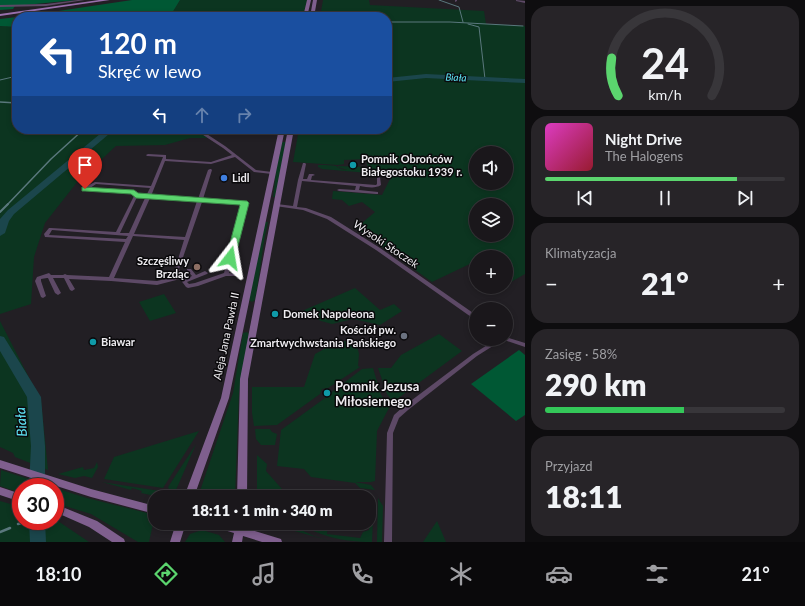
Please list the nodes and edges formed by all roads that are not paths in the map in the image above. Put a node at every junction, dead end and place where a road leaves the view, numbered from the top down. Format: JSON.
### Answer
{"nodes":[{"id":1,"x":84,"y":0,"type":"edge"},
{"id":2,"x":96,"y":0,"type":"edge"},
{"id":3,"x":108,"y":0,"type":"edge"},
{"id":4,"x":309,"y":0,"type":"edge"},
{"id":5,"x":315,"y":0,"type":"edge"},
{"id":6,"x":517,"y":0,"type":"edge"},
{"id":7,"x":525,"y":2,"type":"edge"},
{"id":8,"x":0,"y":6,"type":"edge"},
{"id":9,"x":12,"y":12,"type":"edge"},
{"id":10,"x":12,"y":12,"type":"edge"},
{"id":11,"x":14,"y":12,"type":"edge"},
{"id":12,"x":15,"y":12,"type":"edge"},
{"id":13,"x":306,"y":12,"type":"edge"},
{"id":14,"x":313,"y":12,"type":"edge"},
{"id":15,"x":0,"y":14,"type":"edge"},
{"id":16,"x":203,"y":134,"type":"edge"},
{"id":17,"x":281,"y":134,"type":"edge"},
{"id":18,"x":290,"y":134,"type":"edge"},
{"id":19,"x":279,"y":140,"type":"junction"},
{"id":20,"x":289,"y":141,"type":"junction"},
{"id":21,"x":148,"y":155,"type":"dead end"},
{"id":22,"x":234,"y":156,"type":"junction"},
{"id":23,"x":164,"y":160,"type":"junction"},
{"id":24,"x":304,"y":164,"type":"dead end"},
{"id":25,"x":210,"y":170,"type":"dead end"},
{"id":26,"x":272,"y":173,"type":"junction"},
{"id":27,"x":313,"y":175,"type":"dead end"},
{"id":28,"x":379,"y":178,"type":"dead end"},
{"id":29,"x":300,"y":180,"type":"junction"},
{"id":30,"x":309,"y":181,"type":"junction"},
{"id":31,"x":358,"y":185,"type":"junction"},
{"id":32,"x":336,"y":186,"type":"junction"},
{"id":33,"x":153,"y":187,"type":"junction"},
{"id":34,"x":357,"y":191,"type":"junction"},
{"id":35,"x":376,"y":193,"type":"dead end"},
{"id":36,"x":136,"y":196,"type":"junction"},
{"id":37,"x":148,"y":197,"type":"junction"},
{"id":38,"x":200,"y":200,"type":"junction"},
{"id":39,"x":266,"y":204,"type":"junction"},
{"id":40,"x":277,"y":205,"type":"junction"},
{"id":41,"x":295,"y":207,"type":"junction"},
{"id":42,"x":262,"y":220,"type":"junction"},
{"id":43,"x":274,"y":221,"type":"junction"},
{"id":44,"x":76,"y":231,"type":"junction"},
{"id":45,"x":118,"y":234,"type":"junction"},
{"id":46,"x":131,"y":234,"type":"junction"},
{"id":47,"x":73,"y":238,"type":"junction"},
{"id":48,"x":187,"y":239,"type":"junction"},
{"id":49,"x":128,"y":241,"type":"junction"},
{"id":50,"x":189,"y":270,"type":"dead end"},
{"id":51,"x":205,"y":273,"type":"dead end"},
{"id":52,"x":226,"y":274,"type":"junction"},
{"id":53,"x":238,"y":275,"type":"dead end"},
{"id":54,"x":49,"y":276,"type":"junction"},
{"id":55,"x":66,"y":276,"type":"junction"},
{"id":56,"x":82,"y":277,"type":"junction"},
{"id":57,"x":195,"y":277,"type":"junction"},
{"id":58,"x":111,"y":279,"type":"junction"},
{"id":59,"x":182,"y":279,"type":"junction"},
{"id":60,"x":85,"y":284,"type":"dead end"},
{"id":61,"x":72,"y":289,"type":"dead end"},
{"id":62,"x":58,"y":293,"type":"dead end"},
{"id":63,"x":43,"y":296,"type":"dead end"},
{"id":64,"x":469,"y":313,"type":"edge"},
{"id":65,"x":513,"y":341,"type":"edge"},
{"id":66,"x":525,"y":345,"type":"edge"},
{"id":67,"x":490,"y":346,"type":"edge"},
{"id":68,"x":0,"y":464,"type":"edge"},
{"id":69,"x":192,"y":490,"type":"edge"},
{"id":70,"x":242,"y":490,"type":"edge"},
{"id":71,"x":0,"y":491,"type":"edge"},
{"id":72,"x":12,"y":495,"type":"edge"},
{"id":73,"x":148,"y":508,"type":"edge"},
{"id":74,"x":64,"y":512,"type":"edge"},
{"id":75,"x":179,"y":530,"type":"edge"},
{"id":76,"x":239,"y":530,"type":"edge"},
{"id":77,"x":247,"y":530,"type":"edge"},
{"id":78,"x":120,"y":542,"type":"edge"},
{"id":79,"x":175,"y":542,"type":"edge"},
{"id":80,"x":237,"y":542,"type":"edge"},
{"id":81,"x":277,"y":542,"type":"edge"},
{"id":82,"x":388,"y":542,"type":"edge"}],
"edges":[{"from":1,"to":8,"type":"street"},
{"from":2,"to":11,"type":"main road"},
{"from":3,"to":12,"type":"main road"},
{"from":4,"to":13,"type":"main road"},
{"from":5,"to":14,"type":"main road"},
{"from":6,"to":7,"type":"street"},
{"from":9,"to":15,"type":"main road"},
{"from":10,"to":15,"type":"main road"},
{"from":16,"to":22,"type":"street"},
{"from":17,"to":19,"type":"main road","name":"Aleja Jana Pawła II"},
{"from":18,"to":20,"type":"main road"},
{"from":19,"to":20,"type":"main road"},
{"from":19,"to":26,"type":"main road","name":"Aleja Jana Pawła II"},
{"from":20,"to":40,"type":"main road"},
{"from":21,"to":23,"type":"street"},
{"from":22,"to":23,"type":"street"},
{"from":22,"to":26,"type":"street"},
{"from":23,"to":33,"type":"street"},
{"from":24,"to":29,"type":"street"},
{"from":25,"to":38,"type":"street"},
{"from":26,"to":39,"type":"main road","name":"Aleja Jana Pawła II"},
{"from":27,"to":30,"type":"street"},
{"from":28,"to":31,"type":"street"},
{"from":29,"to":30,"type":"street"},
{"from":29,"to":41,"type":"street"},
{"from":30,"to":32,"type":"street"},
{"from":31,"to":32,"type":"street"},
{"from":31,"to":34,"type":"street"},
{"from":32,"to":34,"type":"street"},
{"from":33,"to":36,"type":"street"},
{"from":33,"to":37,"type":"street"},
{"from":34,"to":35,"type":"street"},
{"from":36,"to":37,"type":"street"},
{"from":36,"to":45,"type":"street"},
{"from":37,"to":38,"type":"street"},
{"from":37,"to":46,"type":"street"},
{"from":38,"to":48,"type":"street"},
{"from":38,"to":52,"type":"street"},
{"from":39,"to":40,"type":"main road"},
{"from":39,"to":42,"type":"main road","name":"Aleja Jana Pawła II"},
{"from":40,"to":41,"type":"street","name":"Wysoki Stoczek"},
{"from":40,"to":43,"type":"main road"},
{"from":41,"to":64,"type":"street","name":"Wysoki Stoczek"},
{"from":42,"to":43,"type":"main road"},
{"from":42,"to":69,"type":"main road","name":"Aleja Jana Pawła II"},
{"from":43,"to":70,"type":"main road"},
{"from":44,"to":45,"type":"street"},
{"from":44,"to":47,"type":"street"},
{"from":44,"to":47,"type":"street"},
{"from":45,"to":46,"type":"street"},
{"from":46,"to":48,"type":"street"},
{"from":46,"to":49,"type":"street"},
{"from":47,"to":49,"type":"street"},
{"from":48,"to":59,"type":"street"},
{"from":49,"to":58,"type":"street"},
{"from":50,"to":57,"type":"street"},
{"from":51,"to":57,"type":"street"},
{"from":52,"to":53,"type":"street"},
{"from":52,"to":59,"type":"street"},
{"from":54,"to":55,"type":"street"},
{"from":54,"to":62,"type":"street"},
{"from":54,"to":63,"type":"street"},
{"from":55,"to":56,"type":"street"},
{"from":55,"to":61,"type":"street"},
{"from":56,"to":58,"type":"street"},
{"from":56,"to":60,"type":"street"},
{"from":57,"to":59,"type":"street"},
{"from":58,"to":59,"type":"street"},
{"from":65,"to":66,"type":"street"},
{"from":67,"to":82,"type":"street"},
{"from":68,"to":73,"type":"main road"},
{"from":71,"to":72,"type":"main road"},
{"from":74,"to":78,"type":"main road"},
{"from":75,"to":79,"type":"main road"},
{"from":76,"to":80,"type":"main road"},
{"from":77,"to":81,"type":"main road"}]}
